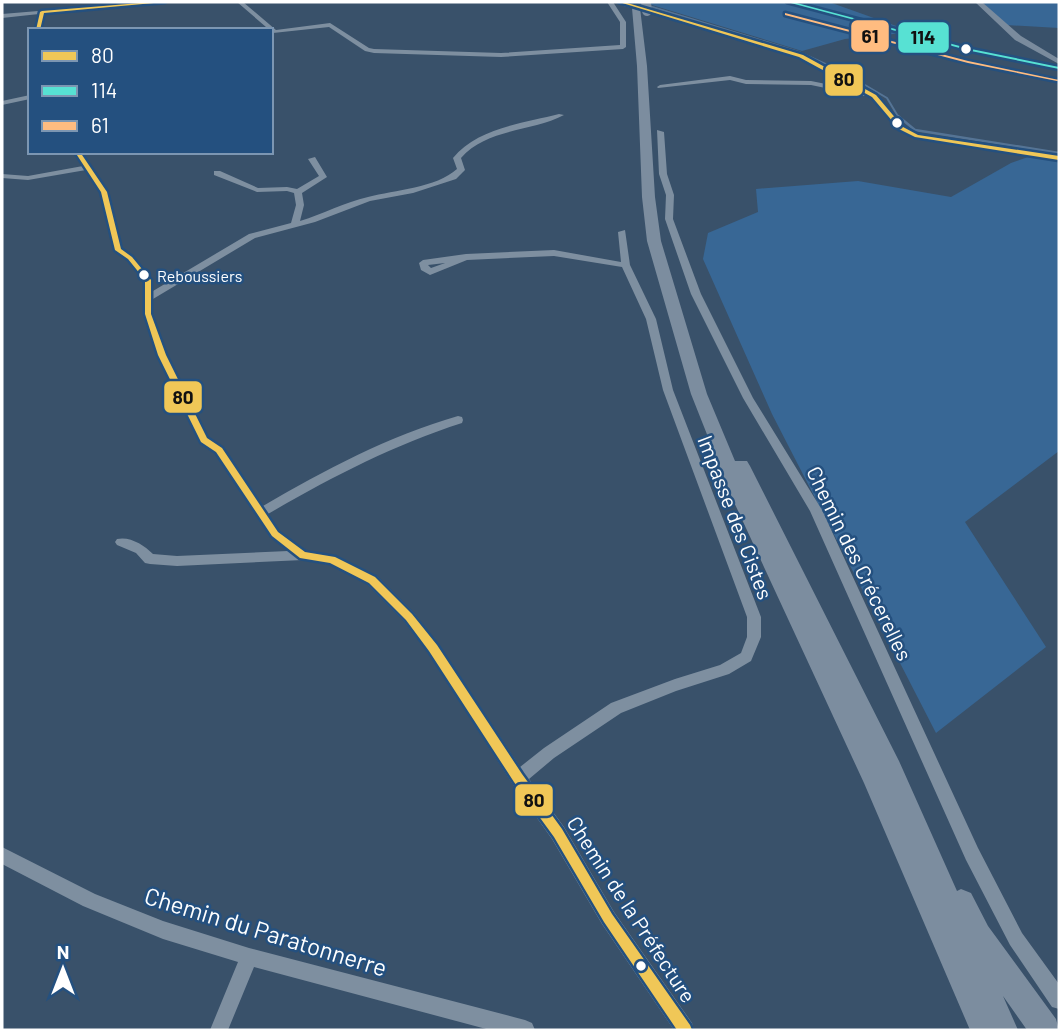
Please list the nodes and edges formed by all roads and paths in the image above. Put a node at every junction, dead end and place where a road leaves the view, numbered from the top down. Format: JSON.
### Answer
{"nodes":[{"id":1,"x":163,"y":2,"type":"edge"},
{"id":2,"x":240,"y":2,"type":"edge"},
{"id":3,"x":610,"y":2,"type":"edge"},
{"id":4,"x":789,"y":2,"type":"edge"},
{"id":5,"x":978,"y":2,"type":"edge"},
{"id":6,"x":635,"y":5,"type":"edge"},
{"id":7,"x":646,"y":5,"type":"edge"},
{"id":8,"x":42,"y":12,"type":"junction"},
{"id":9,"x":658,"y":12,"type":"tunnel mouth"},
{"id":10,"x":2,"y":16,"type":"edge"},
{"id":11,"x":38,"y":28,"type":"edge"},
{"id":12,"x":270,"y":28,"type":"edge"},
{"id":13,"x":273,"y":30,"type":"edge"},
{"id":14,"x":1059,"y":62,"type":"edge"},
{"id":15,"x":642,"y":64,"type":"junction"},
{"id":16,"x":1059,"y":68,"type":"edge"},
{"id":17,"x":660,"y":87,"type":"dead end"},
{"id":18,"x":874,"y":96,"type":"junction"},
{"id":19,"x":28,"y":97,"type":"edge"},
{"id":20,"x":2,"y":103,"type":"edge"},
{"id":21,"x":561,"y":115,"type":"dead end"},
{"id":22,"x":660,"y":132,"type":"dead end"},
{"id":23,"x":78,"y":154,"type":"edge"},
{"id":24,"x":1059,"y":158,"type":"edge"},
{"id":25,"x":312,"y":159,"type":"dead end"},
{"id":26,"x":86,"y":168,"type":"junction"},
{"id":27,"x":217,"y":173,"type":"dead end"},
{"id":28,"x":2,"y":176,"type":"edge"},
{"id":29,"x":298,"y":192,"type":"junction"},
{"id":30,"x":295,"y":225,"type":"junction"},
{"id":31,"x":622,"y":232,"type":"dead end"},
{"id":32,"x":466,"y":257,"type":"dead end"},
{"id":33,"x":626,"y":265,"type":"junction"},
{"id":34,"x":148,"y":298,"type":"junction"},
{"id":35,"x":696,"y":376,"type":"junction"},
{"id":36,"x":458,"y":420,"type":"dead end"},
{"id":37,"x":262,"y":512,"type":"junction"},
{"id":38,"x":121,"y":542,"type":"dead end"},
{"id":39,"x":303,"y":555,"type":"junction"},
{"id":40,"x":890,"y":769,"type":"junction"},
{"id":41,"x":518,"y":778,"type":"junction"},
{"id":42,"x":2,"y":855,"type":"edge"},
{"id":43,"x":950,"y":948,"type":"junction"},
{"id":44,"x":249,"y":957,"type":"junction"},
{"id":45,"x":1059,"y":1000,"type":"edge"},
{"id":46,"x":219,"y":1030,"type":"edge"},
{"id":47,"x":525,"y":1030,"type":"edge"},
{"id":48,"x":685,"y":1030,"type":"edge"},
{"id":49,"x":974,"y":1030,"type":"edge"},
{"id":50,"x":985,"y":1030,"type":"edge"},
{"id":51,"x":1003,"y":1030,"type":"edge"},
{"id":52,"x":1045,"y":1030,"type":"edge"}],
"edges":[{"from":1,"to":8,"type":"street"},
{"from":2,"to":12,"type":"street"},
{"from":3,"to":13,"type":"street"},
{"from":4,"to":16,"type":"main road"},
{"from":5,"to":14,"type":"main road"},
{"from":6,"to":15,"type":"main road"},
{"from":7,"to":15,"type":"main road"},
{"from":8,"to":10,"type":"street"},
{"from":8,"to":11,"type":"street"},
{"from":9,"to":18,"type":"street"},
{"from":15,"to":35,"type":"main road"},
{"from":17,"to":18,"type":"street"},
{"from":18,"to":24,"type":"street"},
{"from":19,"to":20,"type":"street"},
{"from":21,"to":30,"type":"street"},
{"from":22,"to":45,"type":"street","name":"Chemin des Crécerelles"},
{"from":23,"to":26,"type":"street","name":"Chemin de la Préfecture"},
{"from":25,"to":29,"type":"street"},
{"from":26,"to":28,"type":"street"},
{"from":26,"to":34,"type":"street","name":"Chemin de la Préfecture"},
{"from":27,"to":29,"type":"street"},
{"from":29,"to":30,"type":"street"},
{"from":30,"to":34,"type":"street"},
{"from":31,"to":33,"type":"street","name":"Impasse des Cistes"},
{"from":32,"to":33,"type":"street"},
{"from":33,"to":41,"type":"street","name":"Impasse des Cistes"},
{"from":34,"to":37,"type":"street","name":"Chemin de la Préfecture"},
{"from":35,"to":40,"type":"main road"},
{"from":35,"to":43,"type":"main road"},
{"from":36,"to":37,"type":"street"},
{"from":37,"to":39,"type":"street","name":"Chemin de la Préfecture"},
{"from":38,"to":39,"type":"street"},
{"from":39,"to":41,"type":"street","name":"Chemin de la Préfecture"},
{"from":40,"to":51,"type":"main road"},
{"from":40,"to":52,"type":"main road"},
{"from":41,"to":48,"type":"street","name":"Chemin de la Préfecture"},
{"from":42,"to":44,"type":"street","name":"Chemin du Paratonnerre"},
{"from":43,"to":49,"type":"main road"},
{"from":43,"to":50,"type":"main road"},
{"from":44,"to":46,"type":"street"},
{"from":44,"to":47,"type":"street","name":"Chemin du Paratonnerre"}]}
